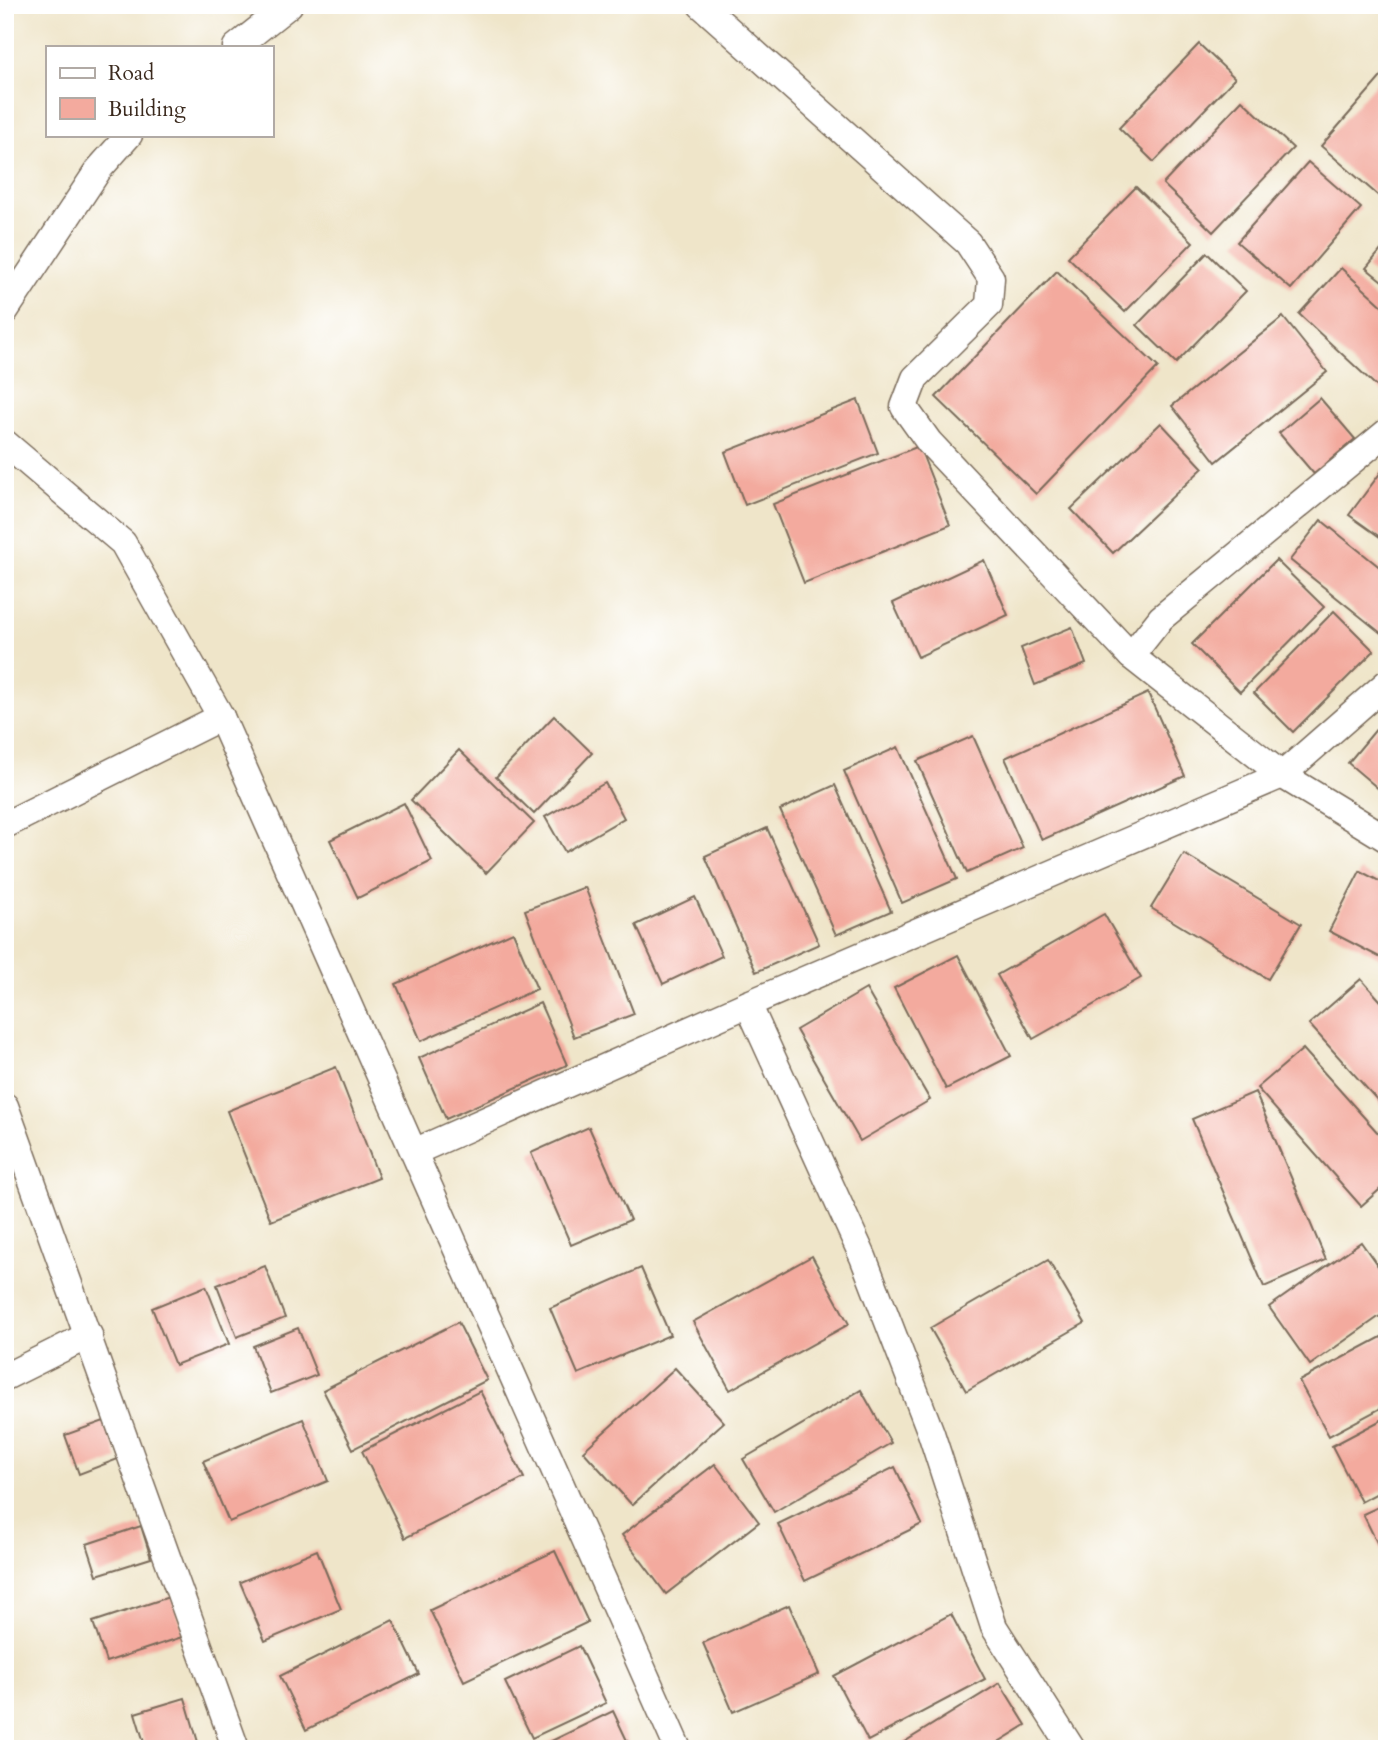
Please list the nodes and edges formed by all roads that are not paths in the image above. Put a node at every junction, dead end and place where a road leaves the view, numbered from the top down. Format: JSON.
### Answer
{"nodes":[{"id":1,"x":289,"y":5,"type":"edge"},
{"id":2,"x":701,"y":5,"type":"edge"},
{"id":3,"x":237,"y":46,"type":"edge"},
{"id":4,"x":128,"y":136,"type":"edge"},
{"id":5,"x":5,"y":311,"type":"edge"},
{"id":6,"x":1387,"y":432,"type":"edge"},
{"id":7,"x":5,"y":443,"type":"edge"},
{"id":8,"x":1131,"y":656,"type":"junction"},
{"id":9,"x":1387,"y":683,"type":"edge"},
{"id":10,"x":221,"y":717,"type":"junction"},
{"id":11,"x":1282,"y":775,"type":"junction"},
{"id":12,"x":5,"y":825,"type":"edge"},
{"id":13,"x":1387,"y":839,"type":"edge"},
{"id":14,"x":748,"y":1004,"type":"junction"},
{"id":15,"x":5,"y":1106,"type":"edge"},
{"id":16,"x":414,"y":1152,"type":"junction"},
{"id":17,"x":89,"y":1335,"type":"junction"},
{"id":18,"x":5,"y":1377,"type":"edge"},
{"id":19,"x":236,"y":1749,"type":"edge"},
{"id":20,"x":678,"y":1749,"type":"edge"},
{"id":21,"x":1072,"y":1749,"type":"edge"}],
"edges":[{"from":1,"to":3,"type":"street"},
{"from":2,"to":8,"type":"street"},
{"from":4,"to":5,"type":"street"},
{"from":6,"to":8,"type":"street"},
{"from":7,"to":10,"type":"street"},
{"from":8,"to":11,"type":"street"},
{"from":9,"to":11,"type":"street"},
{"from":10,"to":12,"type":"street"},
{"from":10,"to":16,"type":"street"},
{"from":11,"to":13,"type":"street"},
{"from":11,"to":14,"type":"street"},
{"from":14,"to":16,"type":"street"},
{"from":14,"to":21,"type":"street"},
{"from":15,"to":17,"type":"street"},
{"from":16,"to":20,"type":"street"},
{"from":17,"to":18,"type":"street"},
{"from":17,"to":19,"type":"street"}]}
